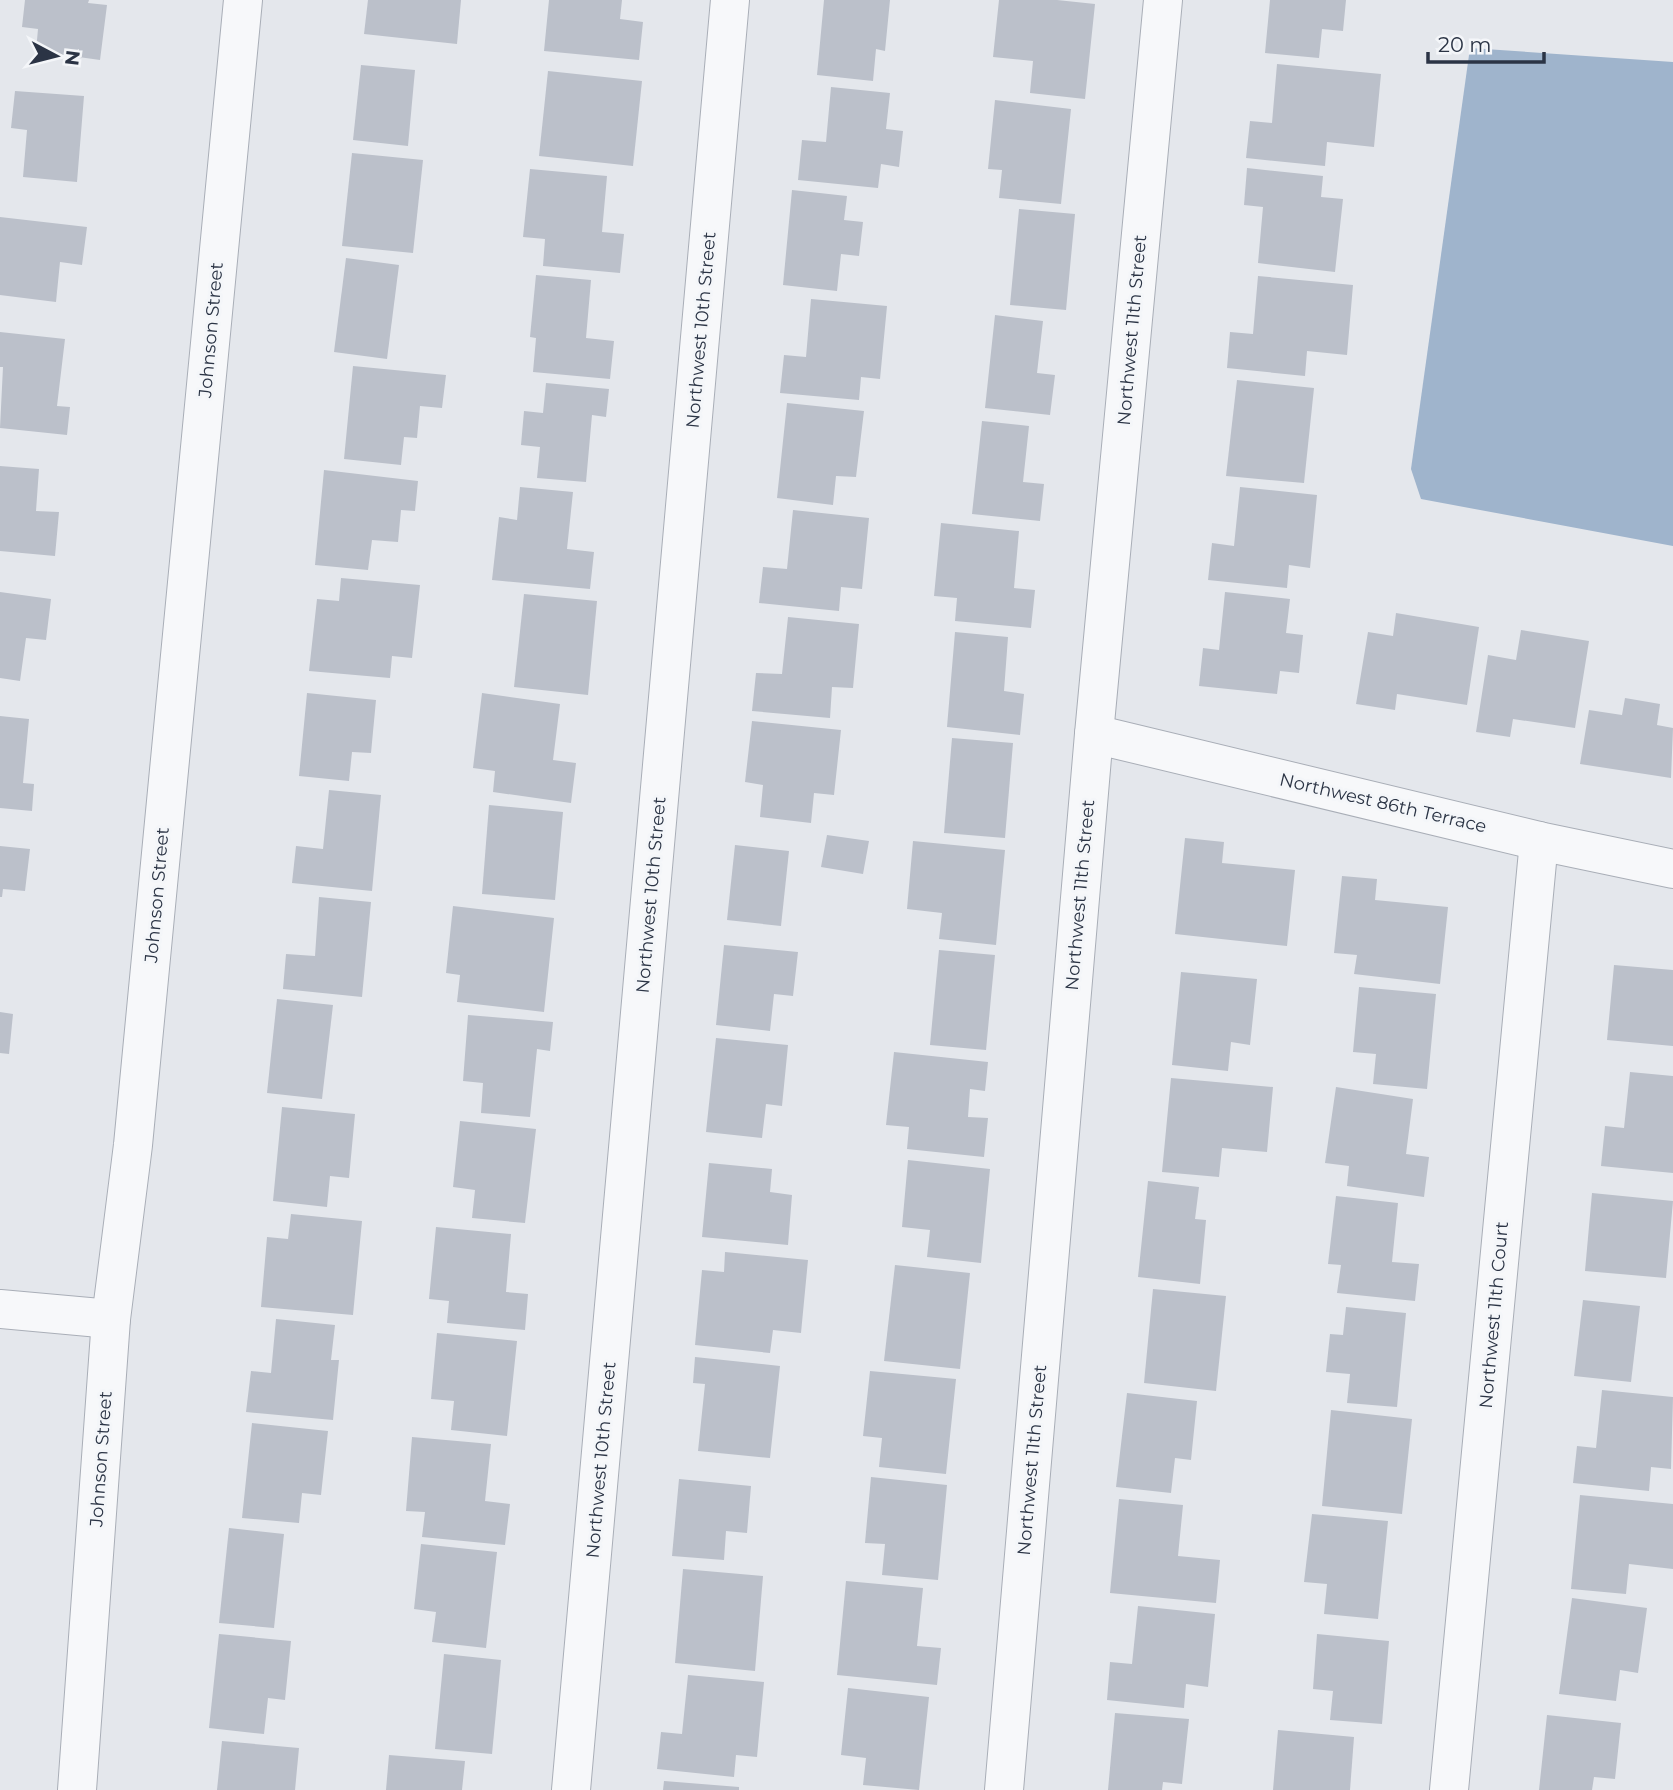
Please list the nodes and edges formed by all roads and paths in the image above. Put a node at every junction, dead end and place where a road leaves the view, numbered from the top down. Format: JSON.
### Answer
{"nodes":[{"id":1,"x":243,"y":0,"type":"edge"},
{"id":2,"x":730,"y":0,"type":"edge"},
{"id":3,"x":1163,"y":0,"type":"edge"},
{"id":4,"x":1094,"y":734,"type":"junction"},
{"id":5,"x":1539,"y":841,"type":"junction"},
{"id":6,"x":1673,"y":869,"type":"edge"},
{"id":7,"x":0,"y":1309,"type":"edge"},
{"id":8,"x":111,"y":1319,"type":"junction"},
{"id":9,"x":78,"y":1790,"type":"edge"},
{"id":10,"x":571,"y":1790,"type":"edge"},
{"id":11,"x":1004,"y":1790,"type":"edge"},
{"id":12,"x":1449,"y":1790,"type":"edge"}],
"edges":[{"from":1,"to":8,"type":"street","name":"Johnson Street"},
{"from":2,"to":10,"type":"street","name":"Northwest 10th Street"},
{"from":3,"to":4,"type":"street","name":"Northwest 11th Street"},
{"from":4,"to":5,"type":"street","name":"Northwest 86th Terrace"},
{"from":4,"to":11,"type":"street","name":"Northwest 11th Street"},
{"from":5,"to":6,"type":"street","name":"Northwest 86th Terrace"},
{"from":5,"to":12,"type":"street","name":"Northwest 11th Court"},
{"from":7,"to":8,"type":"street"},
{"from":8,"to":9,"type":"street","name":"Johnson Street"}]}
